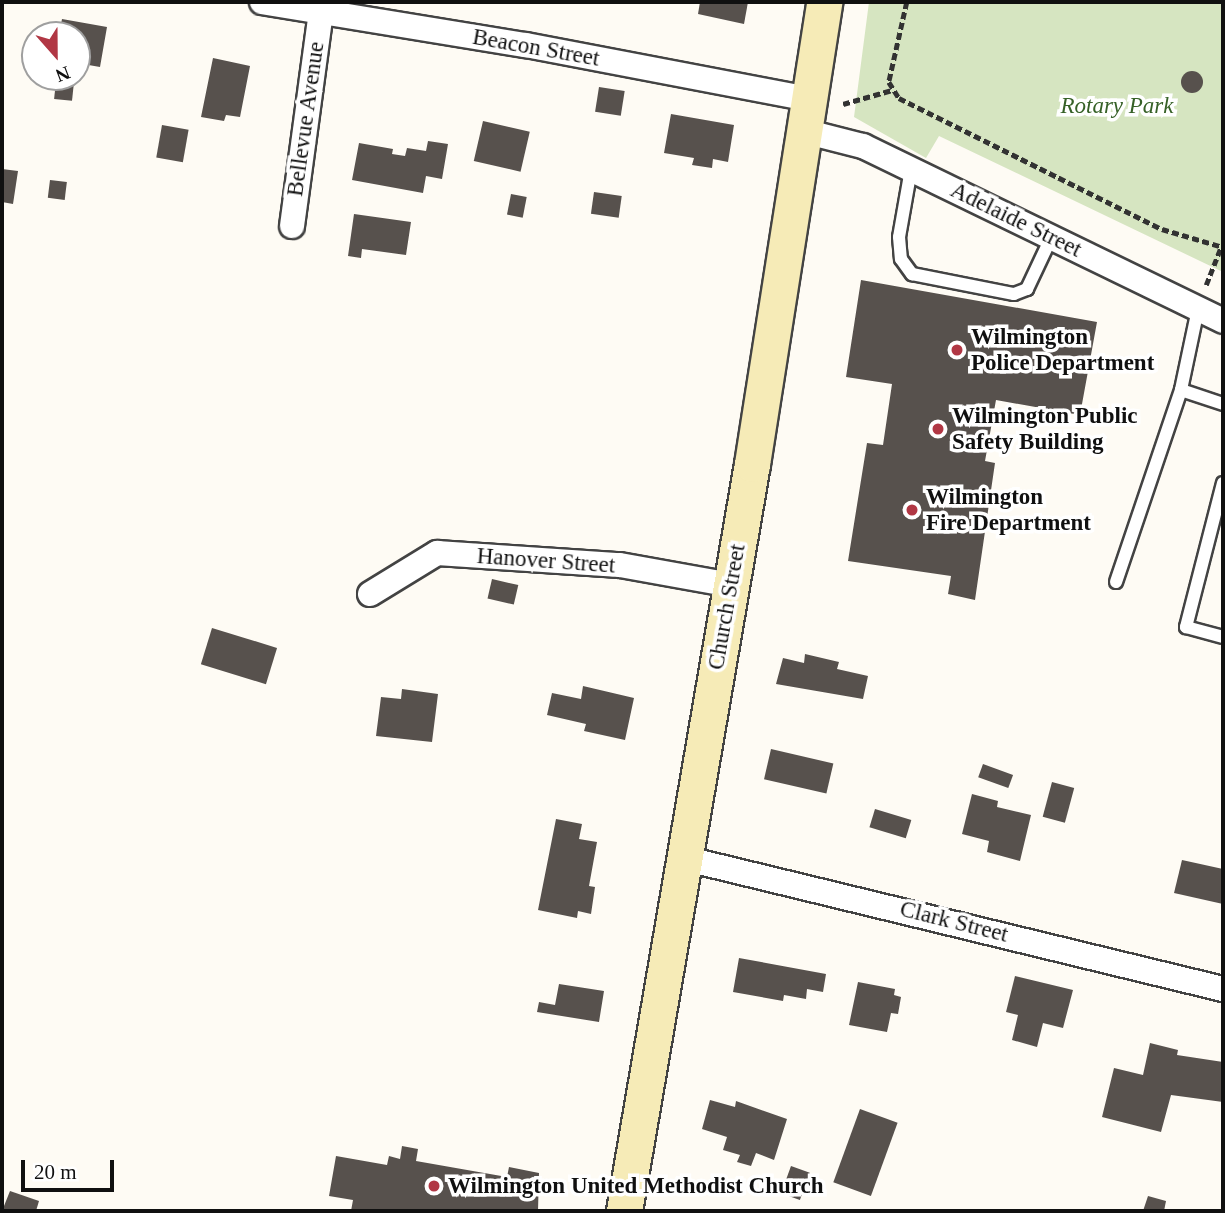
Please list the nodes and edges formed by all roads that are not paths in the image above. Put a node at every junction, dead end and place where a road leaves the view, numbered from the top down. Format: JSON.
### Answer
{"nodes":[{"id":1,"x":262,"y":2,"type":"edge"},
{"id":2,"x":824,"y":2,"type":"edge"},
{"id":3,"x":321,"y":12,"type":"junction"},
{"id":4,"x":806,"y":115,"type":"junction"},
{"id":5,"x":911,"y":169,"type":"junction"},
{"id":6,"x":292,"y":226,"type":"dead end"},
{"id":7,"x":1051,"y":237,"type":"junction"},
{"id":8,"x":1198,"y":309,"type":"junction"},
{"id":9,"x":1223,"y":321,"type":"edge"},
{"id":10,"x":1181,"y":390,"type":"junction"},
{"id":11,"x":1223,"y":404,"type":"edge"},
{"id":12,"x":1223,"y":483,"type":"edge"},
{"id":13,"x":1116,"y":582,"type":"dead end"},
{"id":14,"x":731,"y":585,"type":"junction"},
{"id":15,"x":370,"y":594,"type":"dead end"},
{"id":16,"x":1223,"y":637,"type":"edge"},
{"id":17,"x":683,"y":858,"type":"junction"},
{"id":18,"x":1223,"y":989,"type":"edge"},
{"id":19,"x":624,"y":1211,"type":"edge"}],
"edges":[{"from":1,"to":3,"type":"street","name":"Beacon Street"},
{"from":2,"to":4,"type":"main road","name":"Church Street"},
{"from":3,"to":4,"type":"street","name":"Beacon Street"},
{"from":3,"to":6,"type":"street","name":"Bellevue Avenue"},
{"from":4,"to":5,"type":"street","name":"Adelaide Street"},
{"from":4,"to":14,"type":"main road","name":"Church Street"},
{"from":5,"to":7,"type":"street","name":"Adelaide Street"},
{"from":5,"to":7,"type":"lane"},
{"from":7,"to":8,"type":"street","name":"Adelaide Street"},
{"from":8,"to":9,"type":"street","name":"Adelaide Street"},
{"from":8,"to":10,"type":"lane"},
{"from":10,"to":11,"type":"lane"},
{"from":10,"to":13,"type":"lane"},
{"from":12,"to":16,"type":"lane"},
{"from":14,"to":15,"type":"street","name":"Hanover Street"},
{"from":14,"to":17,"type":"main road","name":"Church Street"},
{"from":17,"to":18,"type":"street","name":"Clark Street"},
{"from":17,"to":19,"type":"main road","name":"Church Street"}]}
